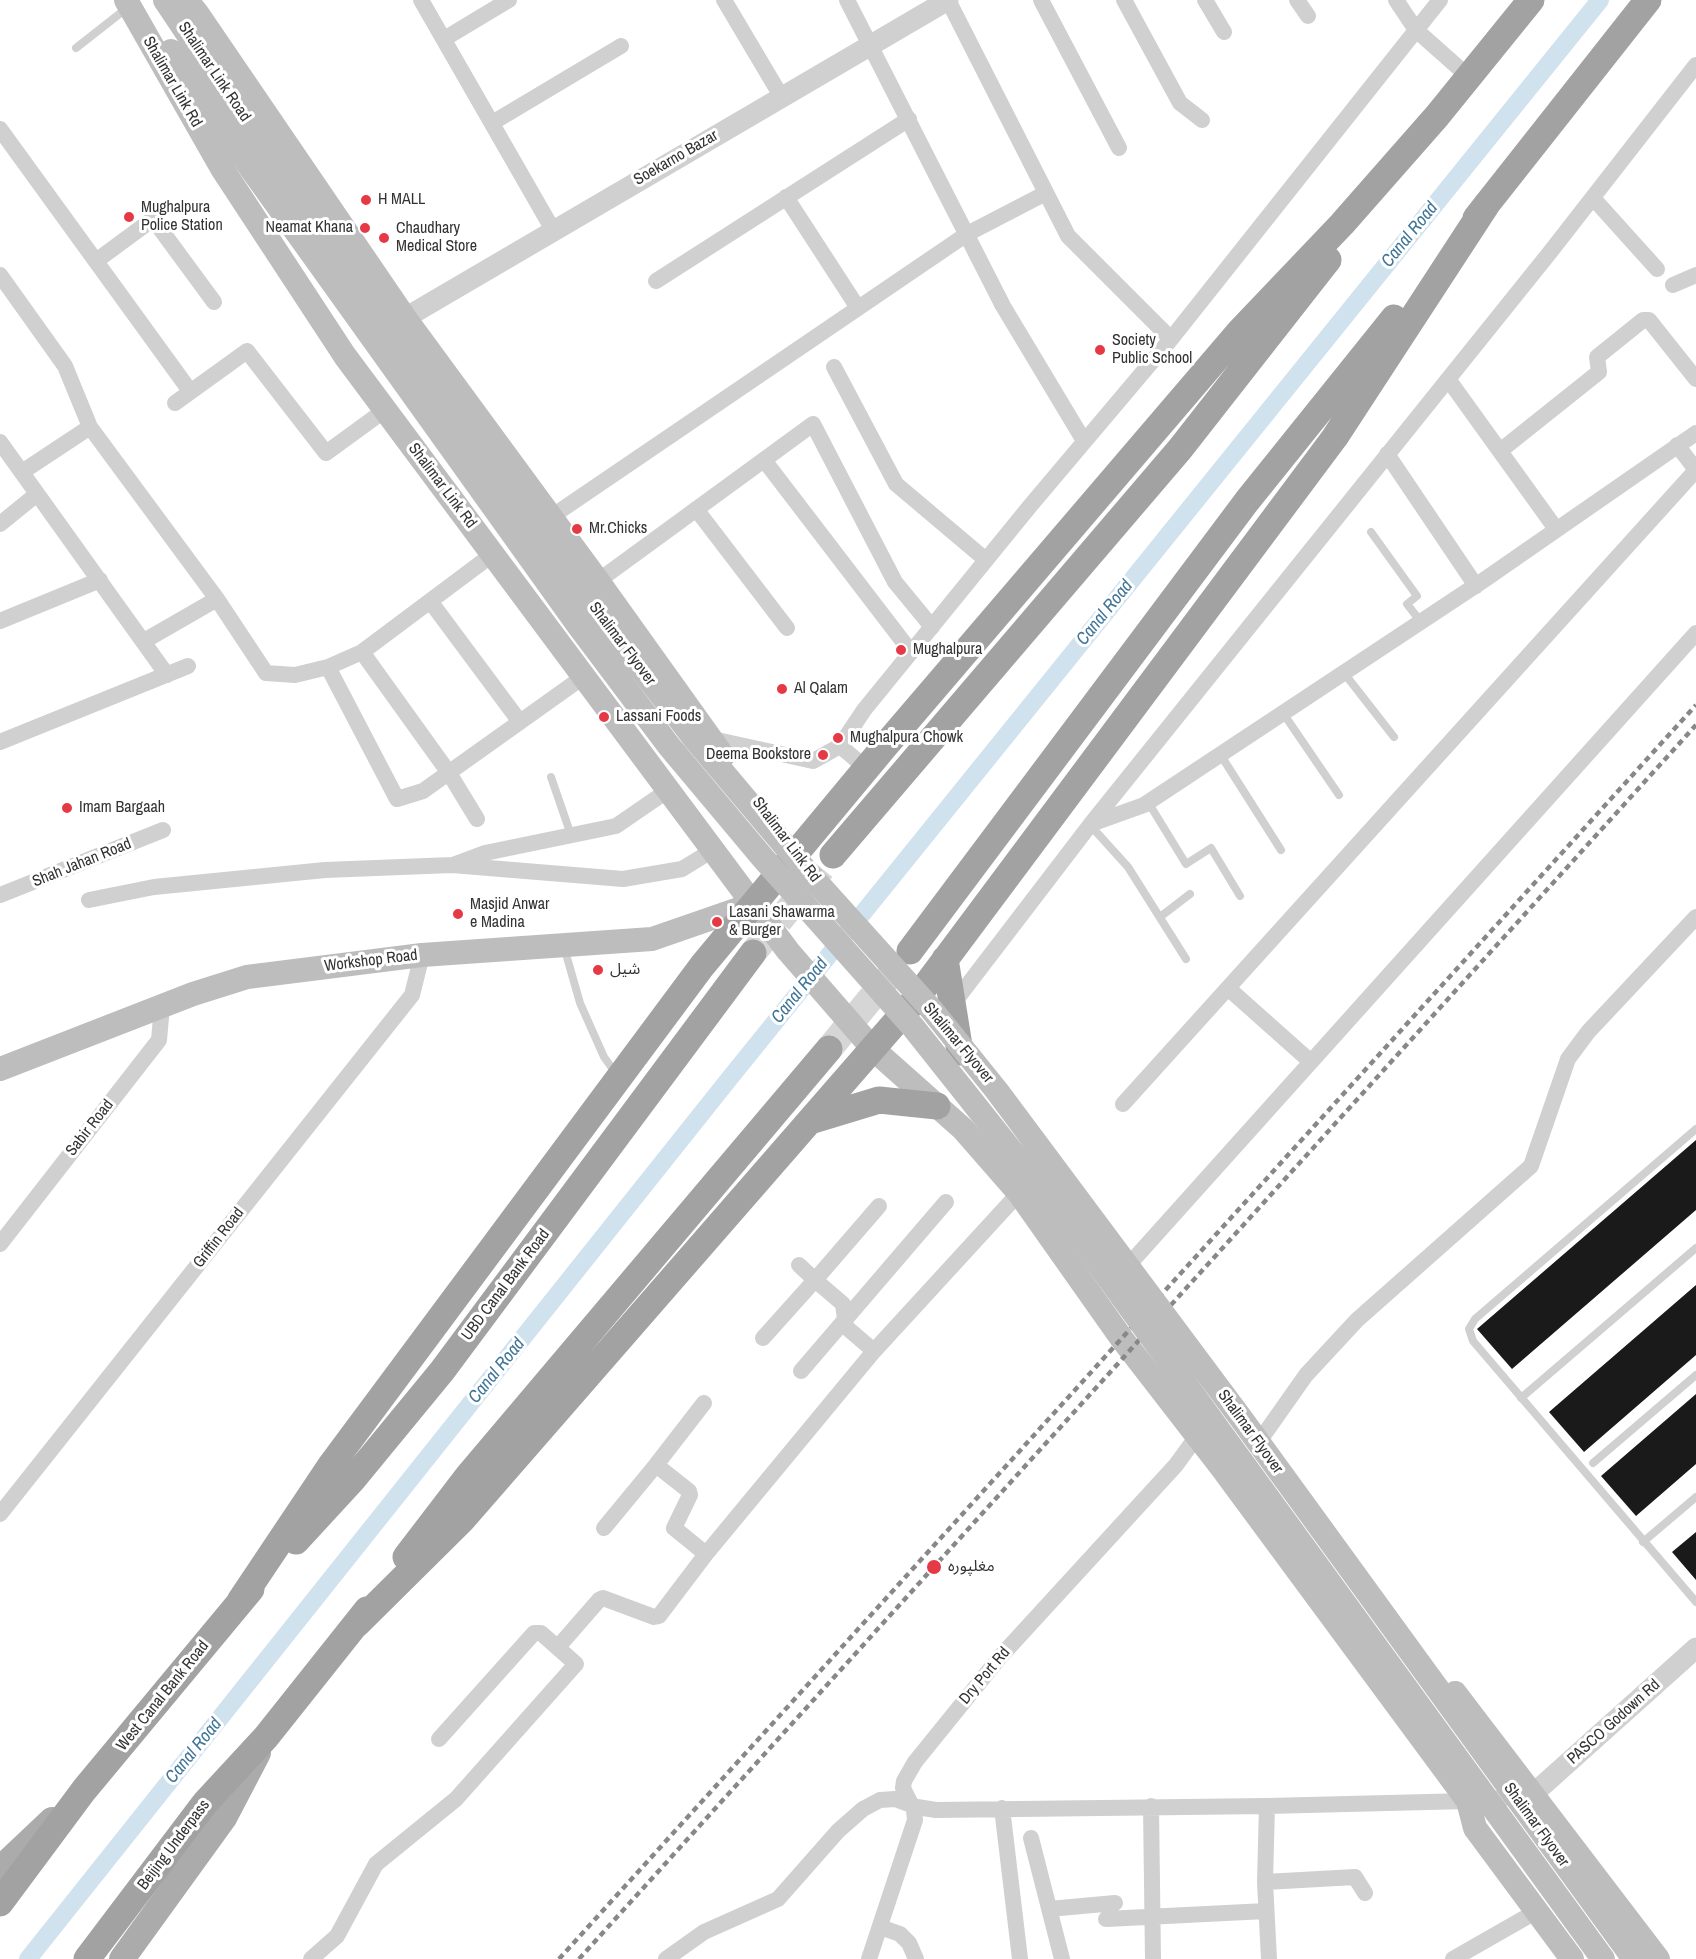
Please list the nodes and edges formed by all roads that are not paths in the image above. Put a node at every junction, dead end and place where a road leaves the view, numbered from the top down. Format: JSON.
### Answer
{"nodes":[{"id":1,"x":165,"y":0,"type":"edge"},
{"id":2,"x":186,"y":0,"type":"edge"},
{"id":3,"x":421,"y":0,"type":"edge"},
{"id":4,"x":509,"y":0,"type":"edge"},
{"id":5,"x":724,"y":0,"type":"edge"},
{"id":6,"x":847,"y":0,"type":"edge"},
{"id":7,"x":948,"y":0,"type":"edge"},
{"id":8,"x":1041,"y":0,"type":"edge"},
{"id":9,"x":1124,"y":0,"type":"edge"},
{"id":10,"x":1204,"y":0,"type":"edge"},
{"id":11,"x":1297,"y":0,"type":"edge"},
{"id":12,"x":1396,"y":0,"type":"edge"},
{"id":13,"x":1440,"y":0,"type":"edge"},
{"id":14,"x":1531,"y":0,"type":"edge"},
{"id":15,"x":1647,"y":0,"type":"edge"},
{"id":16,"x":131,"y":2,"type":"edge"},
{"id":17,"x":1308,"y":16,"type":"dead end"},
{"id":18,"x":1416,"y":30,"type":"junction"},
{"id":19,"x":1224,"y":32,"type":"dead end"},
{"id":20,"x":444,"y":39,"type":"junction"},
{"id":21,"x":871,"y":44,"type":"junction"},
{"id":22,"x":621,"y":46,"type":"dead end"},
{"id":23,"x":76,"y":48,"type":"dead end"},
{"id":24,"x":1695,"y":70,"type":"edge"},
{"id":25,"x":1469,"y":77,"type":"junction"},
{"id":26,"x":781,"y":96,"type":"junction"},
{"id":27,"x":1437,"y":116,"type":"junction"},
{"id":28,"x":909,"y":119,"type":"junction"},
{"id":29,"x":1202,"y":120,"type":"dead end"},
{"id":30,"x":492,"y":123,"type":"junction"},
{"id":31,"x":0,"y":129,"type":"edge"},
{"id":32,"x":1119,"y":148,"type":"dead end"},
{"id":33,"x":252,"y":150,"type":"junction"},
{"id":34,"x":1046,"y":193,"type":"junction"},
{"id":35,"x":786,"y":197,"type":"junction"},
{"id":36,"x":1593,"y":198,"type":"junction"},
{"id":37,"x":1487,"y":204,"type":"junction"},
{"id":38,"x":553,"y":230,"type":"junction"},
{"id":39,"x":967,"y":234,"type":"junction"},
{"id":40,"x":96,"y":261,"type":"junction"},
{"id":41,"x":1657,"y":269,"type":"dead end"},
{"id":42,"x":0,"y":275,"type":"edge"},
{"id":43,"x":1696,"y":275,"type":"edge"},
{"id":44,"x":656,"y":280,"type":"dead end"},
{"id":45,"x":1672,"y":285,"type":"dead end"},
{"id":46,"x":214,"y":302,"type":"dead end"},
{"id":47,"x":858,"y":308,"type":"junction"},
{"id":48,"x":405,"y":318,"type":"junction"},
{"id":49,"x":1171,"y":339,"type":"junction"},
{"id":50,"x":834,"y":367,"type":"dead end"},
{"id":51,"x":1448,"y":379,"type":"junction"},
{"id":52,"x":1696,"y":379,"type":"edge"},
{"id":53,"x":190,"y":391,"type":"junction"},
{"id":54,"x":175,"y":403,"type":"dead end"},
{"id":55,"x":385,"y":410,"type":"junction"},
{"id":56,"x":90,"y":427,"type":"junction"},
{"id":57,"x":1696,"y":433,"type":"edge"},
{"id":58,"x":1084,"y":441,"type":"junction"},
{"id":59,"x":0,"y":444,"type":"edge"},
{"id":60,"x":1677,"y":445,"type":"junction"},
{"id":61,"x":1500,"y":452,"type":"junction"},
{"id":62,"x":1387,"y":454,"type":"junction"},
{"id":63,"x":764,"y":460,"type":"junction"},
{"id":64,"x":1696,"y":470,"type":"edge"},
{"id":65,"x":22,"y":472,"type":"junction"},
{"id":66,"x":37,"y":494,"type":"junction"},
{"id":67,"x":696,"y":509,"type":"junction"},
{"id":68,"x":551,"y":517,"type":"junction"},
{"id":69,"x":0,"y":524,"type":"edge"},
{"id":70,"x":1556,"y":529,"type":"junction"},
{"id":71,"x":1371,"y":532,"type":"dead end"},
{"id":72,"x":493,"y":554,"type":"junction"},
{"id":73,"x":986,"y":560,"type":"junction"},
{"id":74,"x":100,"y":580,"type":"junction"},
{"id":75,"x":598,"y":581,"type":"junction"},
{"id":76,"x":1476,"y":586,"type":"junction"},
{"id":77,"x":217,"y":599,"type":"junction"},
{"id":78,"x":430,"y":601,"type":"junction"},
{"id":79,"x":0,"y":621,"type":"edge"},
{"id":80,"x":1421,"y":622,"type":"junction"},
{"id":81,"x":932,"y":627,"type":"junction"},
{"id":82,"x":787,"y":628,"type":"dead end"},
{"id":83,"x":1696,"y":633,"type":"edge"},
{"id":84,"x":144,"y":641,"type":"junction"},
{"id":85,"x":362,"y":652,"type":"junction"},
{"id":86,"x":911,"y":652,"type":"junction"},
{"id":87,"x":188,"y":666,"type":"dead end"},
{"id":88,"x":328,"y":667,"type":"junction"},
{"id":89,"x":1344,"y":673,"type":"junction"},
{"id":90,"x":167,"y":675,"type":"junction"},
{"id":91,"x":583,"y":677,"type":"junction"},
{"id":92,"x":1283,"y":713,"type":"junction"},
{"id":93,"x":520,"y":722,"type":"junction"},
{"id":94,"x":1394,"y":737,"type":"dead end"},
{"id":95,"x":708,"y":738,"type":"junction"},
{"id":96,"x":0,"y":742,"type":"edge"},
{"id":97,"x":840,"y":746,"type":"junction"},
{"id":98,"x":1220,"y":754,"type":"junction"},
{"id":99,"x":866,"y":768,"type":"junction"},
{"id":100,"x":449,"y":773,"type":"junction"},
{"id":101,"x":551,"y":777,"type":"dead end"},
{"id":102,"x":667,"y":791,"type":"junction"},
{"id":103,"x":1339,"y":795,"type":"dead end"},
{"id":104,"x":1148,"y":802,"type":"junction"},
{"id":105,"x":477,"y":819,"type":"dead end"},
{"id":106,"x":1090,"y":825,"type":"junction"},
{"id":107,"x":163,"y":830,"type":"dead end"},
{"id":108,"x":571,"y":835,"type":"junction"},
{"id":109,"x":713,"y":850,"type":"junction"},
{"id":110,"x":1281,"y":850,"type":"dead end"},
{"id":111,"x":796,"y":852,"type":"junction"},
{"id":112,"x":833,"y":855,"type":"tunnel mouth"},
{"id":113,"x":452,"y":865,"type":"junction"},
{"id":114,"x":1190,"y":894,"type":"dead end"},
{"id":115,"x":0,"y":895,"type":"edge"},
{"id":116,"x":1240,"y":897,"type":"dead end"},
{"id":117,"x":89,"y":900,"type":"dead end"},
{"id":118,"x":753,"y":904,"type":"junction"},
{"id":119,"x":1160,"y":917,"type":"junction"},
{"id":120,"x":1696,"y":917,"type":"edge"},
{"id":121,"x":564,"y":946,"type":"junction"},
{"id":122,"x":910,"y":951,"type":"tunnel mouth"},
{"id":123,"x":753,"y":953,"type":"tunnel mouth"},
{"id":124,"x":422,"y":955,"type":"junction"},
{"id":125,"x":945,"y":959,"type":"junction"},
{"id":126,"x":1186,"y":959,"type":"dead end"},
{"id":127,"x":1229,"y":989,"type":"junction"},
{"id":128,"x":915,"y":1000,"type":"junction"},
{"id":129,"x":953,"y":1004,"type":"junction"},
{"id":130,"x":162,"y":1006,"type":"junction"},
{"id":131,"x":829,"y":1048,"type":"tunnel mouth"},
{"id":132,"x":873,"y":1049,"type":"junction"},
{"id":133,"x":960,"y":1052,"type":"junction"},
{"id":134,"x":1311,"y":1062,"type":"junction"},
{"id":135,"x":0,"y":1069,"type":"edge"},
{"id":136,"x":619,"y":1078,"type":"junction"},
{"id":137,"x":1123,"y":1104,"type":"dead end"},
{"id":138,"x":937,"y":1106,"type":"junction"},
{"id":139,"x":810,"y":1121,"type":"junction"},
{"id":140,"x":1696,"y":1129,"type":"edge"},
{"id":141,"x":1019,"y":1193,"type":"junction"},
{"id":142,"x":946,"y":1202,"type":"dead end"},
{"id":143,"x":879,"y":1206,"type":"dead end"},
{"id":144,"x":0,"y":1244,"type":"edge"},
{"id":145,"x":1696,"y":1248,"type":"edge"},
{"id":146,"x":1134,"y":1259,"type":"junction"},
{"id":147,"x":799,"y":1265,"type":"dead end"},
{"id":148,"x":815,"y":1280,"type":"junction"},
{"id":149,"x":1158,"y":1291,"type":"junction"},
{"id":150,"x":844,"y":1323,"type":"junction"},
{"id":151,"x":1115,"y":1329,"type":"junction"},
{"id":152,"x":763,"y":1338,"type":"dead end"},
{"id":153,"x":874,"y":1350,"type":"junction"},
{"id":154,"x":801,"y":1371,"type":"dead end"},
{"id":155,"x":1696,"y":1375,"type":"edge"},
{"id":156,"x":1521,"y":1398,"type":"junction"},
{"id":157,"x":704,"y":1403,"type":"dead end"},
{"id":158,"x":1197,"y":1436,"type":"junction"},
{"id":159,"x":1263,"y":1436,"type":"junction"},
{"id":160,"x":1593,"y":1463,"type":"dead end"},
{"id":161,"x":656,"y":1465,"type":"junction"},
{"id":162,"x":1696,"y":1497,"type":"edge"},
{"id":163,"x":0,"y":1514,"type":"edge"},
{"id":164,"x":604,"y":1528,"type":"dead end"},
{"id":165,"x":1643,"y":1542,"type":"junction"},
{"id":166,"x":706,"y":1554,"type":"junction"},
{"id":167,"x":240,"y":1600,"type":"junction"},
{"id":168,"x":1696,"y":1602,"type":"edge"},
{"id":169,"x":357,"y":1624,"type":"junction"},
{"id":170,"x":558,"y":1647,"type":"junction"},
{"id":171,"x":1696,"y":1648,"type":"edge"},
{"id":172,"x":266,"y":1737,"type":"junction"},
{"id":173,"x":439,"y":1739,"type":"dead end"},
{"id":174,"x":84,"y":1790,"type":"junction"},
{"id":175,"x":1532,"y":1795,"type":"junction"},
{"id":176,"x":1468,"y":1801,"type":"junction"},
{"id":177,"x":912,"y":1805,"type":"junction"},
{"id":178,"x":1151,"y":1806,"type":"junction"},
{"id":179,"x":1267,"y":1806,"type":"junction"},
{"id":180,"x":1002,"y":1808,"type":"junction"},
{"id":181,"x":1030,"y":1838,"type":"dead end"},
{"id":182,"x":0,"y":1869,"type":"edge"},
{"id":183,"x":1265,"y":1882,"type":"junction"},
{"id":184,"x":1365,"y":1893,"type":"dead end"},
{"id":185,"x":0,"y":1903,"type":"edge"},
{"id":186,"x":1115,"y":1903,"type":"dead end"},
{"id":187,"x":1049,"y":1909,"type":"junction"},
{"id":188,"x":1266,"y":1911,"type":"junction"},
{"id":189,"x":1537,"y":1911,"type":"junction"},
{"id":190,"x":1152,"y":1916,"type":"junction"},
{"id":191,"x":1106,"y":1919,"type":"dead end"},
{"id":192,"x":880,"y":1927,"type":"junction"},
{"id":193,"x":87,"y":1959,"type":"edge"},
{"id":194,"x":122,"y":1959,"type":"edge"},
{"id":195,"x":311,"y":1959,"type":"edge"},
{"id":196,"x":666,"y":1959,"type":"edge"},
{"id":197,"x":869,"y":1959,"type":"edge"},
{"id":198,"x":916,"y":1959,"type":"edge"},
{"id":199,"x":1020,"y":1959,"type":"edge"},
{"id":200,"x":1062,"y":1959,"type":"edge"},
{"id":201,"x":1153,"y":1959,"type":"edge"},
{"id":202,"x":1269,"y":1959,"type":"edge"},
{"id":203,"x":1453,"y":1959,"type":"edge"},
{"id":204,"x":1572,"y":1959,"type":"edge"},
{"id":205,"x":1603,"y":1959,"type":"edge"},
{"id":206,"x":1634,"y":1959,"type":"edge"},
{"id":207,"x":1658,"y":1959,"type":"edge"}],
"edges":[{"from":1,"to":33,"type":"main road","name":"Shalimar Link Road"},
{"from":2,"to":48,"type":"main road","name":"Shalimar Link Rd"},
{"from":3,"to":20,"type":"street"},
{"from":4,"to":20,"type":"street"},
{"from":5,"to":26,"type":"street"},
{"from":6,"to":21,"type":"street"},
{"from":7,"to":21,"type":"street","name":"Soekarno Bazar"},
{"from":7,"to":34,"type":"street"},
{"from":8,"to":32,"type":"street"},
{"from":9,"to":29,"type":"street"},
{"from":10,"to":19,"type":"street"},
{"from":11,"to":17,"type":"street"},
{"from":12,"to":18,"type":"street"},
{"from":13,"to":18,"type":"street"},
{"from":14,"to":25,"type":"highway"},
{"from":15,"to":37,"type":"highway"},
{"from":16,"to":23,"type":"lane"},
{"from":16,"to":33,"type":"main road","name":"Shalimar Link Rd"},
{"from":16,"to":55,"type":"main road","name":"Shalimar Link Rd"},
{"from":18,"to":25,"type":"street"},
{"from":18,"to":49,"type":"street"},
{"from":20,"to":30,"type":"street"},
{"from":21,"to":26,"type":"street","name":"Soekarno Bazar"},
{"from":21,"to":28,"type":"street"},
{"from":22,"to":30,"type":"street"},
{"from":24,"to":36,"type":"street"},
{"from":25,"to":27,"type":"highway"},
{"from":26,"to":38,"type":"street","name":"Soekarno Bazar"},
{"from":27,"to":99,"type":"highway"},
{"from":27,"to":112,"type":"highway"},
{"from":28,"to":35,"type":"street"},
{"from":28,"to":39,"type":"street"},
{"from":30,"to":38,"type":"street"},
{"from":31,"to":40,"type":"street"},
{"from":33,"to":205,"type":"main road","name":"Shalimar Flyover","bridge":true},
{"from":33,"to":206,"type":"main road","name":"Shalimar Flyover","bridge":true},
{"from":34,"to":39,"type":"street"},
{"from":34,"to":49,"type":"street"},
{"from":35,"to":44,"type":"street"},
{"from":35,"to":47,"type":"street"},
{"from":36,"to":41,"type":"street"},
{"from":36,"to":51,"type":"street"},
{"from":37,"to":122,"type":"highway"},
{"from":37,"to":125,"type":"highway"},
{"from":38,"to":48,"type":"street","name":"Soekarno Bazar"},
{"from":39,"to":47,"type":"street"},
{"from":39,"to":58,"type":"street"},
{"from":40,"to":46,"type":"street"},
{"from":40,"to":53,"type":"street"},
{"from":42,"to":56,"type":"street"},
{"from":43,"to":45,"type":"street"},
{"from":47,"to":68,"type":"street"},
{"from":48,"to":68,"type":"main road","name":"Shalimar Link Rd"},
{"from":49,"to":58,"type":"street"},
{"from":50,"to":73,"type":"street"},
{"from":51,"to":61,"type":"street"},
{"from":51,"to":62,"type":"street"},
{"from":52,"to":61,"type":"street"},
{"from":53,"to":54,"type":"street"},
{"from":53,"to":55,"type":"street"},
{"from":55,"to":72,"type":"main road","name":"Shalimar Link Rd"},
{"from":56,"to":65,"type":"street"},
{"from":56,"to":77,"type":"street"},
{"from":57,"to":60,"type":"street"},
{"from":58,"to":73,"type":"street"},
{"from":59,"to":65,"type":"street"},
{"from":60,"to":64,"type":"street"},
{"from":60,"to":70,"type":"street"},
{"from":61,"to":70,"type":"street"},
{"from":62,"to":76,"type":"street"},
{"from":62,"to":106,"type":"street"},
{"from":63,"to":67,"type":"street"},
{"from":63,"to":81,"type":"street"},
{"from":63,"to":86,"type":"street"},
{"from":64,"to":127,"type":"street"},
{"from":65,"to":66,"type":"street"},
{"from":66,"to":69,"type":"street"},
{"from":66,"to":74,"type":"street"},
{"from":67,"to":75,"type":"street"},
{"from":67,"to":82,"type":"street"},
{"from":68,"to":75,"type":"main road","name":"Shalimar Link Rd"},
{"from":70,"to":76,"type":"street"},
{"from":71,"to":80,"type":"lane"},
{"from":72,"to":78,"type":"street"},
{"from":72,"to":91,"type":"main road","name":"Shalimar Link Rd"},
{"from":73,"to":81,"type":"street"},
{"from":74,"to":79,"type":"street"},
{"from":74,"to":84,"type":"street"},
{"from":75,"to":95,"type":"main road","name":"Shalimar Link Rd"},
{"from":76,"to":80,"type":"street"},
{"from":77,"to":84,"type":"street"},
{"from":77,"to":88,"type":"street"},
{"from":78,"to":85,"type":"street"},
{"from":78,"to":93,"type":"street"},
{"from":80,"to":89,"type":"street"},
{"from":81,"to":86,"type":"street"},
{"from":83,"to":134,"type":"street"},
{"from":84,"to":90,"type":"street"},
{"from":85,"to":88,"type":"street"},
{"from":85,"to":100,"type":"street"},
{"from":86,"to":97,"type":"street"},
{"from":87,"to":90,"type":"street"},
{"from":88,"to":100,"type":"street"},
{"from":89,"to":92,"type":"street"},
{"from":89,"to":94,"type":"lane"},
{"from":90,"to":96,"type":"street"},
{"from":91,"to":93,"type":"street"},
{"from":91,"to":102,"type":"main road","name":"Shalimar Link Rd"},
{"from":92,"to":98,"type":"street"},
{"from":92,"to":103,"type":"lane"},
{"from":93,"to":100,"type":"street"},
{"from":95,"to":97,"type":"street"},
{"from":95,"to":111,"type":"main road","name":"Shalimar Link Rd"},
{"from":97,"to":99,"type":"street"},
{"from":98,"to":104,"type":"street"},
{"from":98,"to":110,"type":"lane"},
{"from":99,"to":111,"type":"highway"},
{"from":100,"to":105,"type":"street"},
{"from":101,"to":108,"type":"lane"},
{"from":102,"to":108,"type":"street"},
{"from":102,"to":109,"type":"main road","name":"Shalimar Link Rd"},
{"from":104,"to":106,"type":"street"},
{"from":104,"to":116,"type":"lane"},
{"from":106,"to":119,"type":"lane"},
{"from":106,"to":129,"type":"street"},
{"from":107,"to":115,"type":"street","name":"Shah Jahan Road"},
{"from":108,"to":113,"type":"street"},
{"from":109,"to":113,"type":"street"},
{"from":109,"to":118,"type":"main road","name":"Shalimar Link Rd"},
{"from":111,"to":118,"type":"highway"},
{"from":111,"to":128,"type":"main road","name":"Shalimar Link Rd","bridge":true},
{"from":113,"to":117,"type":"street"},
{"from":114,"to":119,"type":"lane"},
{"from":118,"to":121,"type":"main road","name":"Workshop Road"},
{"from":118,"to":132,"type":"main road","name":"Shalimar Link Rd"},
{"from":118,"to":136,"type":"highway"},
{"from":119,"to":126,"type":"lane"},
{"from":120,"to":159,"type":"street"},
{"from":121,"to":124,"type":"main road","name":"Workshop Road"},
{"from":121,"to":136,"type":"lane"},
{"from":123,"to":167,"type":"highway","name":"UBD Canal Bank Road"},
{"from":124,"to":130,"type":"main road","name":"Workshop Road"},
{"from":124,"to":163,"type":"street","name":"Griffin Road"},
{"from":125,"to":128,"type":"highway"},
{"from":125,"to":129,"type":"highway"},
{"from":127,"to":134,"type":"street"},
{"from":127,"to":137,"type":"street"},
{"from":128,"to":132,"type":"highway"},
{"from":128,"to":133,"type":"main road","name":"Shalimar Link Rd"},
{"from":129,"to":133,"type":"highway"},
{"from":130,"to":135,"type":"main road","name":"Workshop Road"},
{"from":130,"to":144,"type":"street","name":"Sabir Road"},
{"from":131,"to":169,"type":"highway"},
{"from":132,"to":138,"type":"main road","name":"Shalimar Link Rd"},
{"from":132,"to":139,"type":"highway"},
{"from":133,"to":146,"type":"main road","name":"Shalimar Link Rd"},
{"from":134,"to":146,"type":"street"},
{"from":136,"to":167,"type":"highway"},
{"from":138,"to":139,"type":"highway"},
{"from":138,"to":141,"type":"main road","name":"Shalimar Link Rd"},
{"from":139,"to":169,"type":"highway"},
{"from":140,"to":156,"type":"lane"},
{"from":141,"to":151,"type":"main road","name":"Shalimar Link Rd"},
{"from":141,"to":153,"type":"street"},
{"from":142,"to":150,"type":"street"},
{"from":143,"to":148,"type":"street"},
{"from":145,"to":156,"type":"lane"},
{"from":146,"to":149,"type":"main road","name":"Shalimar Link Rd"},
{"from":147,"to":148,"type":"street"},
{"from":148,"to":150,"type":"street"},
{"from":148,"to":152,"type":"street"},
{"from":149,"to":151,"type":"main road"},
{"from":149,"to":159,"type":"main road","name":"Shalimar Link Rd"},
{"from":150,"to":153,"type":"street"},
{"from":150,"to":154,"type":"street"},
{"from":151,"to":158,"type":"main road","name":"Shalimar Link Rd"},
{"from":153,"to":166,"type":"street"},
{"from":155,"to":160,"type":"lane"},
{"from":156,"to":165,"type":"lane"},
{"from":157,"to":161,"type":"street"},
{"from":158,"to":176,"type":"main road","name":"Shalimar Link Rd"},
{"from":158,"to":177,"type":"street","name":"Dry Port Rd"},
{"from":159,"to":175,"type":"main road","name":"Shalimar Link Rd"},
{"from":161,"to":164,"type":"street"},
{"from":161,"to":166,"type":"street"},
{"from":162,"to":165,"type":"lane"},
{"from":165,"to":168,"type":"lane"},
{"from":166,"to":170,"type":"street"},
{"from":167,"to":174,"type":"highway","name":"West Canal Bank Road"},
{"from":169,"to":172,"type":"highway","name":"Beijing Underpass"},
{"from":170,"to":173,"type":"street"},
{"from":170,"to":195,"type":"street"},
{"from":171,"to":175,"type":"street","name":"PASCO Godown Rd"},
{"from":172,"to":193,"type":"highway","name":"Beijing Underpass"},
{"from":172,"to":194,"type":"main road"},
{"from":174,"to":182,"type":"main road"},
{"from":174,"to":185,"type":"highway"},
{"from":175,"to":176,"type":"street"},
{"from":175,"to":207,"type":"main road","name":"Shalimar Link Rd"},
{"from":176,"to":179,"type":"street"},
{"from":176,"to":189,"type":"main road"},
{"from":177,"to":180,"type":"street"},
{"from":177,"to":192,"type":"street","name":"Dry Port Rd"},
{"from":177,"to":196,"type":"street"},
{"from":178,"to":179,"type":"street"},
{"from":178,"to":180,"type":"street"},
{"from":178,"to":190,"type":"street"},
{"from":179,"to":183,"type":"street"},
{"from":180,"to":199,"type":"street"},
{"from":181,"to":187,"type":"street"},
{"from":183,"to":184,"type":"street"},
{"from":183,"to":188,"type":"street"},
{"from":186,"to":187,"type":"street"},
{"from":187,"to":200,"type":"street"},
{"from":188,"to":190,"type":"street"},
{"from":188,"to":202,"type":"street"},
{"from":189,"to":203,"type":"street"},
{"from":189,"to":204,"type":"main road"},
{"from":190,"to":191,"type":"street"},
{"from":190,"to":201,"type":"street"},
{"from":192,"to":197,"type":"street","name":"Dry Port Rd"},
{"from":192,"to":198,"type":"street"}]}
